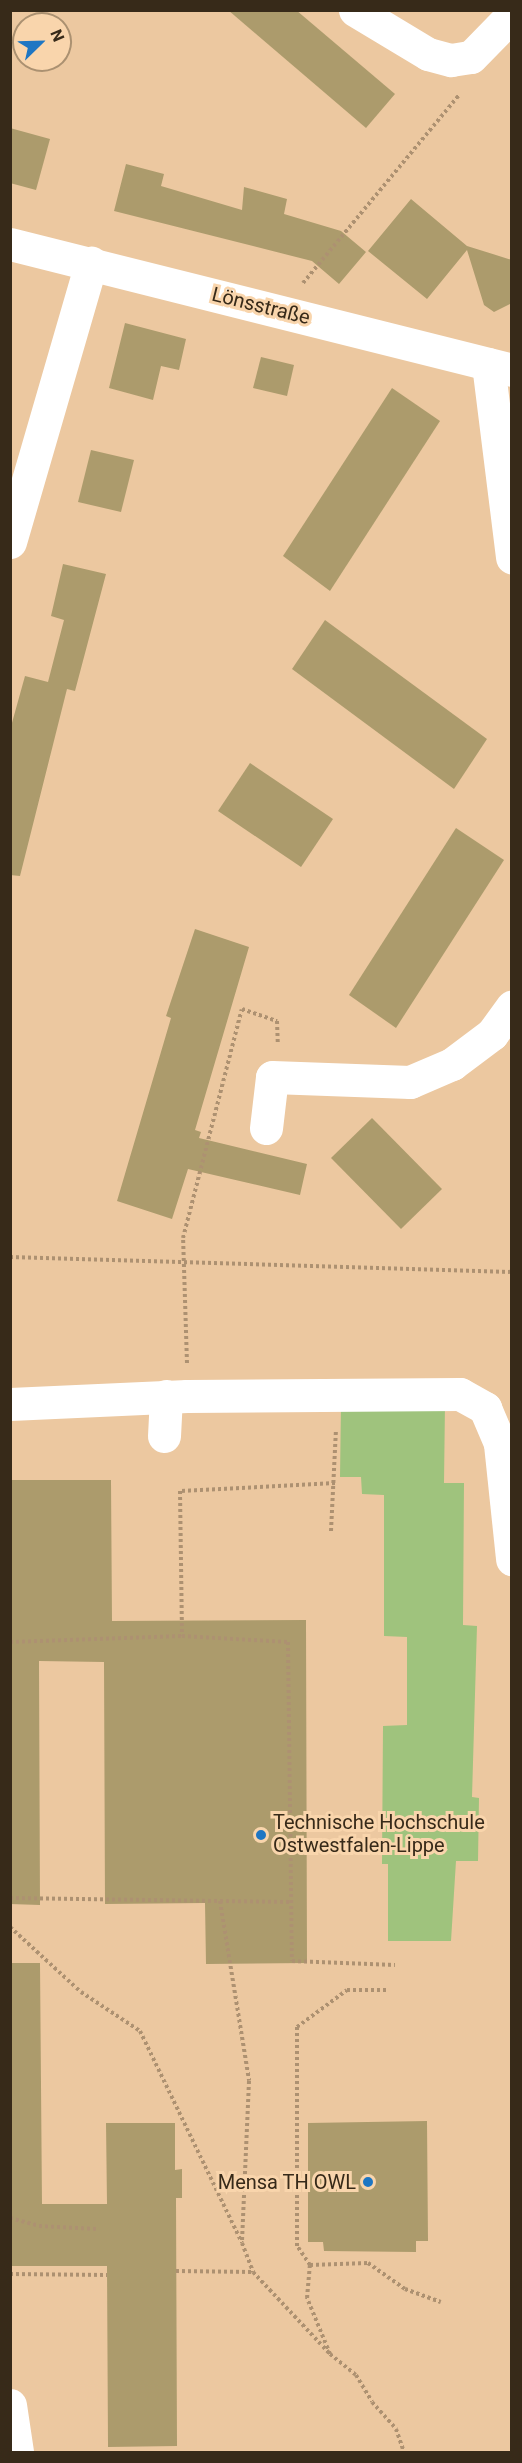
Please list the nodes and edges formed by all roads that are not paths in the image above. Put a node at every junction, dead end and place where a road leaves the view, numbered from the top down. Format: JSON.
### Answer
{"nodes":[{"id":1,"x":355,"y":10,"type":"edge"},
{"id":2,"x":512,"y":15,"type":"edge"},
{"id":3,"x":10,"y":244,"type":"edge"},
{"id":4,"x":91,"y":263,"type":"junction"},
{"id":5,"x":500,"y":367,"type":"edge"},
{"id":6,"x":10,"y":542,"type":"edge"},
{"id":7,"x":512,"y":558,"type":"edge"},
{"id":8,"x":512,"y":1006,"type":"edge"},
{"id":9,"x":266,"y":1128,"type":"dead end"},
{"id":10,"x":176,"y":1396,"type":"junction"},
{"id":11,"x":10,"y":1404,"type":"edge"},
{"id":12,"x":164,"y":1436,"type":"dead end"},
{"id":13,"x":512,"y":1559,"type":"edge"},
{"id":14,"x":10,"y":2405,"type":"edge"},
{"id":15,"x":16,"y":2452,"type":"edge"}],
"edges":[{"from":1,"to":2,"type":"street"},
{"from":3,"to":4,"type":"street","name":"Lönsstraße"},
{"from":4,"to":5,"type":"street","name":"Lönsstraße"},
{"from":4,"to":6,"type":"street"},
{"from":5,"to":7,"type":"street"},
{"from":8,"to":9,"type":"street"},
{"from":10,"to":11,"type":"street"},
{"from":10,"to":12,"type":"street"},
{"from":10,"to":13,"type":"street"},
{"from":14,"to":15,"type":"street"}]}
